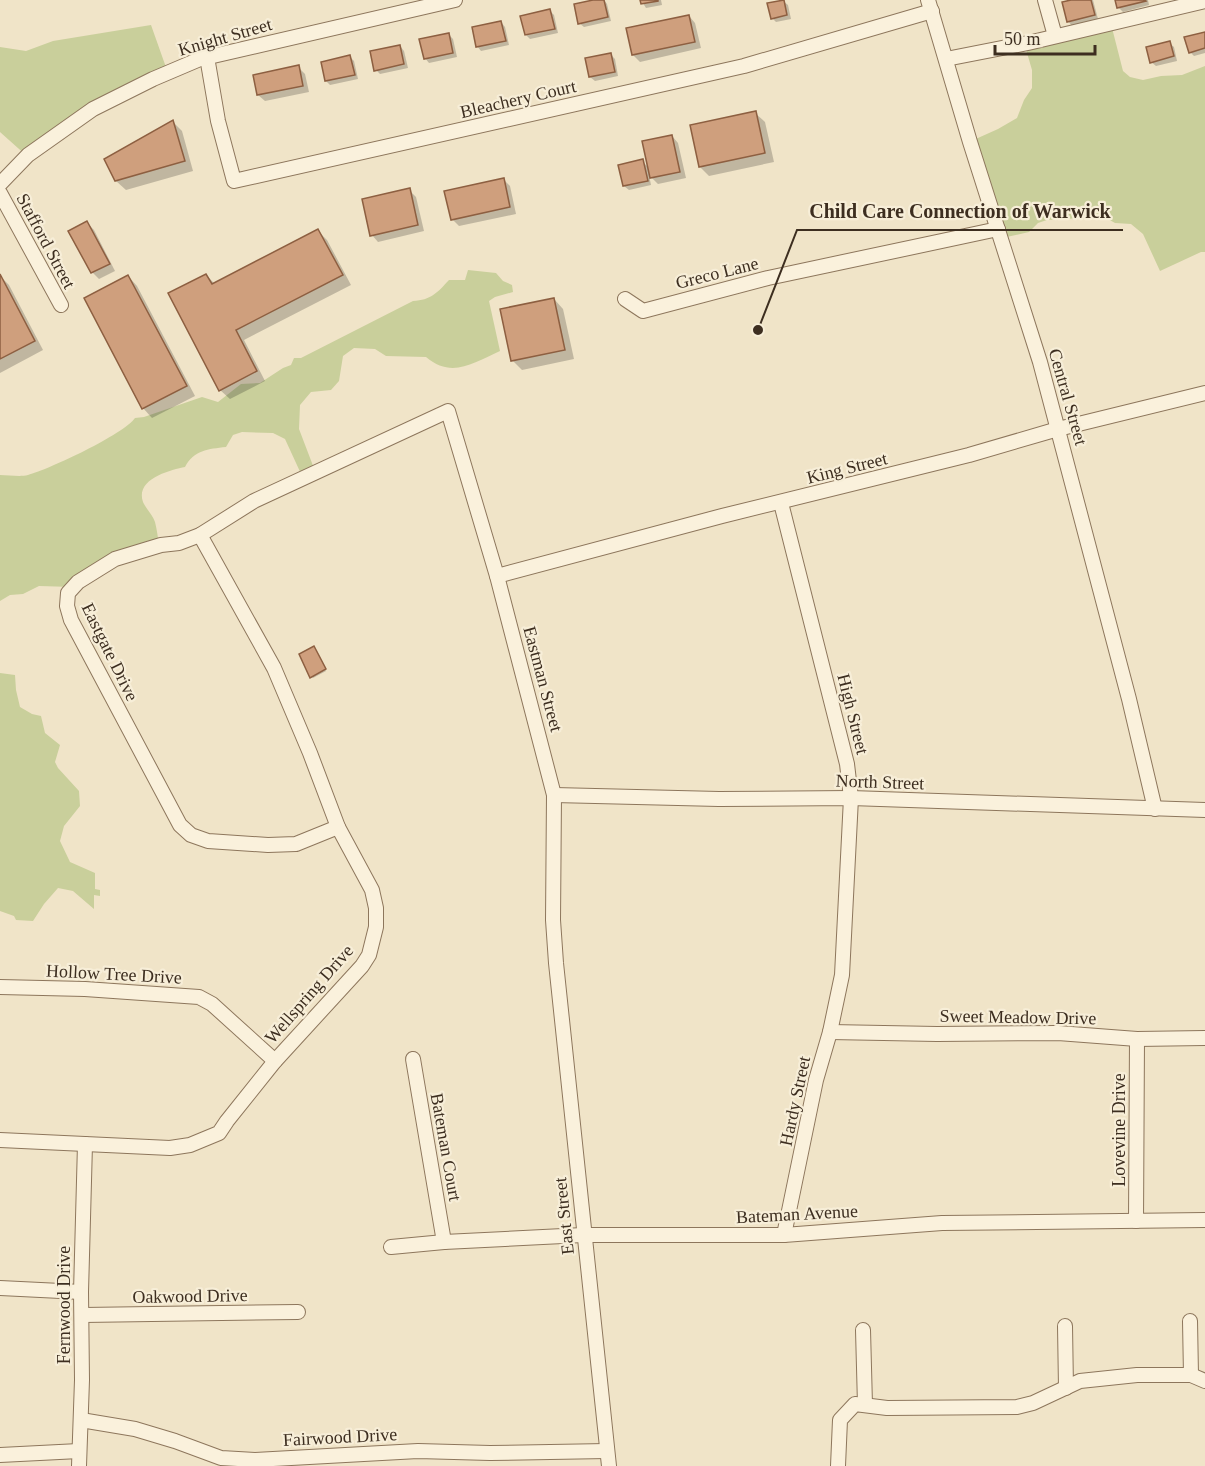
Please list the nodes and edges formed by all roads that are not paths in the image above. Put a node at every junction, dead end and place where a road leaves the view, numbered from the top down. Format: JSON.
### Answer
{"nodes":[{"id":1,"x":455,"y":0,"type":"edge"},
{"id":2,"x":1044,"y":0,"type":"edge"},
{"id":3,"x":1205,"y":1,"type":"edge"},
{"id":4,"x":930,"y":6,"type":"edge"},
{"id":5,"x":1055,"y":36,"type":"junction"},
{"id":6,"x":207,"y":57,"type":"junction"},
{"id":7,"x":946,"y":59,"type":"junction"},
{"id":8,"x":0,"y":184,"type":"edge"},
{"id":9,"x":0,"y":193,"type":"edge"},
{"id":10,"x":998,"y":229,"type":"junction"},
{"id":11,"x":625,"y":299,"type":"dead end"},
{"id":12,"x":61,"y":305,"type":"dead end"},
{"id":13,"x":1205,"y":393,"type":"edge"},
{"id":14,"x":448,"y":411,"type":"joint"},
{"id":15,"x":1058,"y":429,"type":"junction"},
{"id":16,"x":781,"y":502,"type":"junction"},
{"id":17,"x":200,"y":535,"type":"junction"},
{"id":18,"x":498,"y":576,"type":"junction"},
{"id":19,"x":554,"y":795,"type":"junction"},
{"id":20,"x":851,"y":798,"type":"junction"},
{"id":21,"x":1155,"y":808,"type":"junction"},
{"id":22,"x":1205,"y":810,"type":"edge"},
{"id":23,"x":338,"y":827,"type":"junction"},
{"id":24,"x":556,"y":963,"type":"joint"},
{"id":25,"x":842,"y":975,"type":"joint"},
{"id":26,"x":0,"y":987,"type":"edge"},
{"id":27,"x":830,"y":1032,"type":"junction"},
{"id":28,"x":1205,"y":1038,"type":"edge"},
{"id":29,"x":1137,"y":1039,"type":"junction"},
{"id":30,"x":413,"y":1059,"type":"dead end"},
{"id":31,"x":275,"y":1061,"type":"junction"},
{"id":32,"x":0,"y":1140,"type":"edge"},
{"id":33,"x":85,"y":1144,"type":"junction"},
{"id":34,"x":1205,"y":1220,"type":"edge"},
{"id":35,"x":1136,"y":1221,"type":"junction"},
{"id":36,"x":583,"y":1235,"type":"junction"},
{"id":37,"x":784,"y":1235,"type":"junction"},
{"id":38,"x":444,"y":1242,"type":"junction"},
{"id":39,"x":391,"y":1247,"type":"dead end"},
{"id":40,"x":0,"y":1288,"type":"edge"},
{"id":41,"x":81,"y":1292,"type":"junction"},
{"id":42,"x":298,"y":1312,"type":"dead end"},
{"id":43,"x":82,"y":1315,"type":"junction"},
{"id":44,"x":1190,"y":1321,"type":"dead end"},
{"id":45,"x":1065,"y":1326,"type":"dead end"},
{"id":46,"x":863,"y":1330,"type":"dead end"},
{"id":47,"x":1191,"y":1375,"type":"junction"},
{"id":48,"x":1205,"y":1381,"type":"edge"},
{"id":49,"x":1066,"y":1388,"type":"junction"},
{"id":50,"x":866,"y":1405,"type":"junction"},
{"id":51,"x":81,"y":1420,"type":"junction"},
{"id":52,"x":79,"y":1451,"type":"junction"},
{"id":53,"x":607,"y":1451,"type":"junction"},
{"id":54,"x":0,"y":1455,"type":"edge"},
{"id":55,"x":79,"y":1466,"type":"edge"},
{"id":56,"x":609,"y":1466,"type":"edge"},
{"id":57,"x":838,"y":1466,"type":"edge"}],
"edges":[{"from":1,"to":6,"type":"street","name":"Knight Street"},
{"from":2,"to":5,"type":"street"},
{"from":3,"to":5,"type":"street"},
{"from":4,"to":6,"type":"street","name":"Bleachery Court"},
{"from":4,"to":7,"type":"street","name":"Central Street"},
{"from":5,"to":7,"type":"street"},
{"from":6,"to":8,"type":"street","name":"Knight Street"},
{"from":7,"to":10,"type":"street","name":"Central Street"},
{"from":9,"to":12,"type":"street","name":"Stafford Street"},
{"from":10,"to":11,"type":"street","name":"Greco Lane"},
{"from":10,"to":15,"type":"street","name":"Central Street"},
{"from":13,"to":15,"type":"street","name":"King Street"},
{"from":14,"to":17,"type":"street","name":"Eastgate Drive"},
{"from":14,"to":18,"type":"street","name":"Eastman Street"},
{"from":15,"to":16,"type":"street","name":"King Street"},
{"from":15,"to":21,"type":"street","name":"Central Street"},
{"from":16,"to":18,"type":"street","name":"King Street"},
{"from":16,"to":20,"type":"street","name":"High Street"},
{"from":17,"to":23,"type":"street","name":"Wellspring Drive"},
{"from":17,"to":23,"type":"street","name":"Eastgate Drive"},
{"from":18,"to":19,"type":"street","name":"Eastman Street"},
{"from":19,"to":20,"type":"street","name":"North Street"},
{"from":19,"to":24,"type":"street","name":"Eastman Street"},
{"from":20,"to":21,"type":"street","name":"North Street"},
{"from":20,"to":25,"type":"street","name":"High Street"},
{"from":21,"to":22,"type":"street","name":"North Street"},
{"from":23,"to":31,"type":"street","name":"Wellspring Drive"},
{"from":24,"to":36,"type":"street","name":"East Street"},
{"from":25,"to":27,"type":"street","name":"Hardy Street"},
{"from":26,"to":31,"type":"street","name":"Hollow Tree Drive"},
{"from":27,"to":29,"type":"street","name":"Sweet Meadow Drive"},
{"from":27,"to":37,"type":"street","name":"Hardy Street"},
{"from":28,"to":29,"type":"street","name":"Sweet Meadow Drive"},
{"from":29,"to":35,"type":"street","name":"Lovevine Drive"},
{"from":30,"to":38,"type":"street","name":"Bateman Court"},
{"from":31,"to":33,"type":"street","name":"Wellspring Drive"},
{"from":32,"to":33,"type":"street","name":"Wellspring Drive"},
{"from":33,"to":41,"type":"street","name":"Fernwood Drive"},
{"from":34,"to":35,"type":"street","name":"Bateman Avenue"},
{"from":35,"to":37,"type":"street","name":"Bateman Avenue"},
{"from":36,"to":37,"type":"street","name":"Bateman Avenue"},
{"from":36,"to":38,"type":"street","name":"Bateman Avenue"},
{"from":36,"to":53,"type":"street","name":"East Street"},
{"from":38,"to":39,"type":"street","name":"Bateman Avenue"},
{"from":40,"to":41,"type":"street"},
{"from":41,"to":43,"type":"street","name":"Fernwood Drive"},
{"from":42,"to":43,"type":"street","name":"Oakwood Drive"},
{"from":43,"to":51,"type":"street","name":"Fernwood Drive"},
{"from":44,"to":47,"type":"street"},
{"from":45,"to":49,"type":"street"},
{"from":46,"to":50,"type":"street"},
{"from":47,"to":48,"type":"street"},
{"from":47,"to":49,"type":"street"},
{"from":49,"to":50,"type":"street"},
{"from":50,"to":57,"type":"street"},
{"from":51,"to":52,"type":"street","name":"Fernwood Drive"},
{"from":51,"to":53,"type":"street","name":"Fairwood Drive"},
{"from":52,"to":54,"type":"street"},
{"from":52,"to":55,"type":"street","name":"Fernwood Drive"},
{"from":53,"to":56,"type":"street","name":"East Street"}]}
